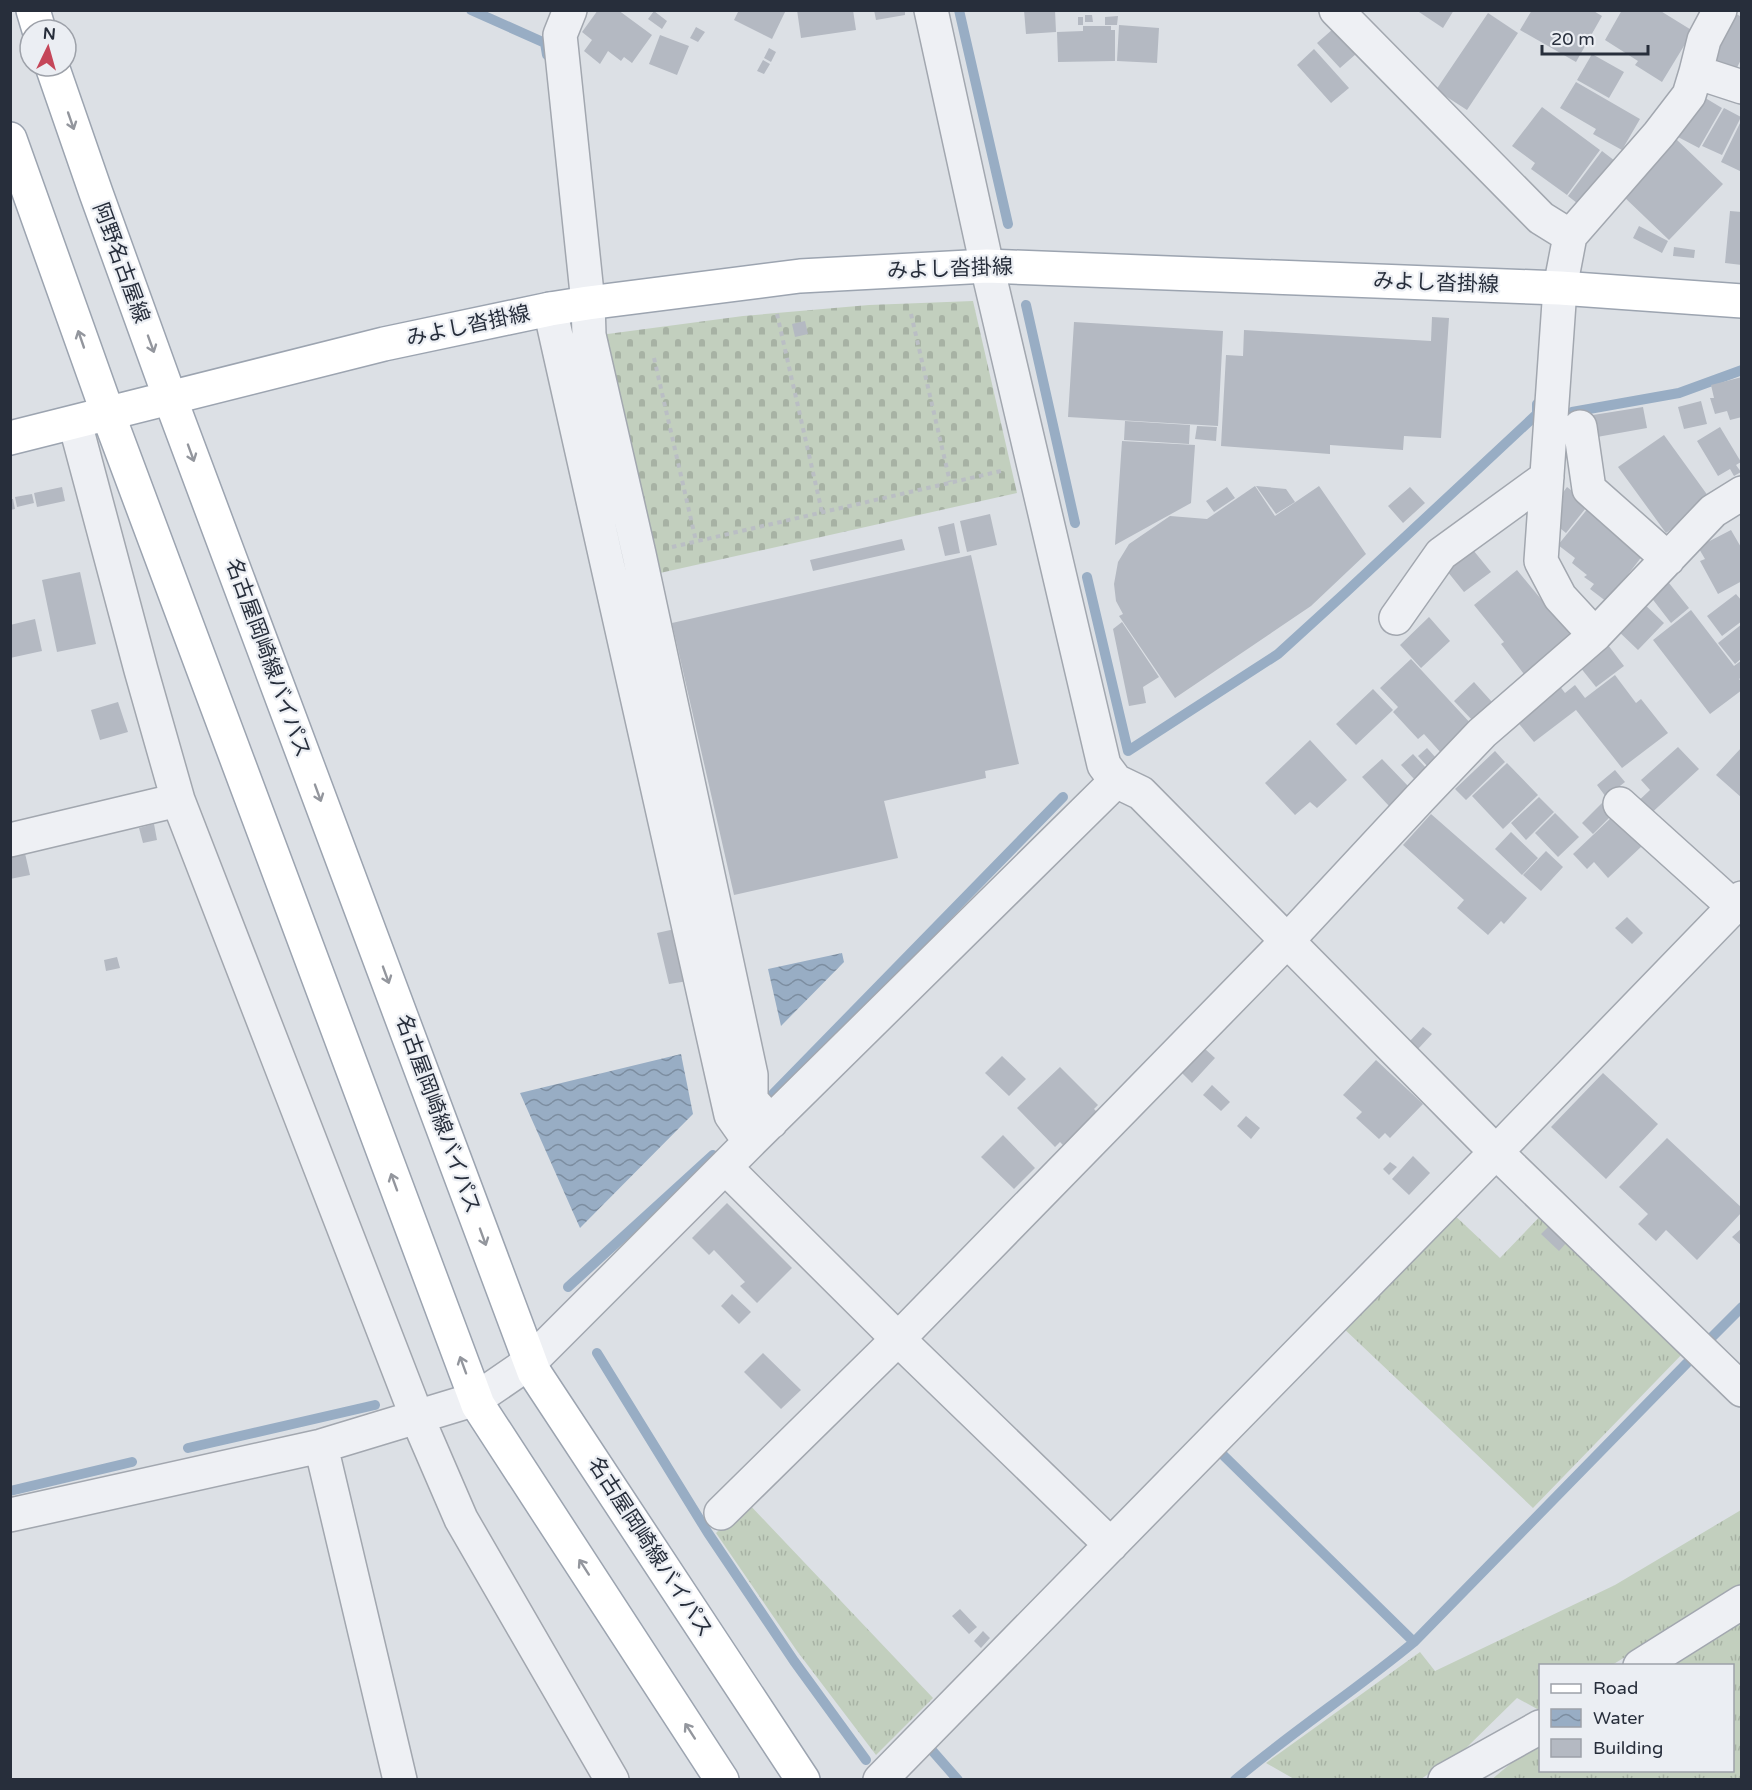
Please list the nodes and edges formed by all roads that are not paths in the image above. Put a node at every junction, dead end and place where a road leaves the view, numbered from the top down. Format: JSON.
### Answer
{"nodes":[{"id":1,"x":570,"y":10,"type":"edge"},
{"id":2,"x":931,"y":10,"type":"edge"},
{"id":3,"x":1336,"y":10,"type":"edge"},
{"id":4,"x":1720,"y":10,"type":"edge"},
{"id":5,"x":1696,"y":72,"type":"junction"},
{"id":6,"x":56,"y":78,"type":"edge"},
{"id":7,"x":1742,"y":87,"type":"edge"},
{"id":8,"x":10,"y":139,"type":"edge"},
{"id":9,"x":1570,"y":236,"type":"junction"},
{"id":10,"x":987,"y":266,"type":"junction"},
{"id":11,"x":1560,"y":288,"type":"junction"},
{"id":12,"x":1742,"y":301,"type":"edge"},
{"id":13,"x":588,"y":303,"type":"junction"},
{"id":14,"x":550,"y":309,"type":"junction"},
{"id":15,"x":171,"y":398,"type":"junction"},
{"id":16,"x":108,"y":414,"type":"junction"},
{"id":17,"x":75,"y":423,"type":"junction"},
{"id":18,"x":1580,"y":427,"type":"dead end"},
{"id":19,"x":10,"y":438,"type":"edge"},
{"id":20,"x":1547,"y":477,"type":"junction"},
{"id":21,"x":1742,"y":493,"type":"edge"},
{"id":22,"x":1668,"y":559,"type":"junction"},
{"id":23,"x":1396,"y":618,"type":"dead end"},
{"id":24,"x":1595,"y":635,"type":"junction"},
{"id":25,"x":1116,"y":781,"type":"junction"},
{"id":26,"x":178,"y":800,"type":"junction"},
{"id":27,"x":1620,"y":804,"type":"dead end"},
{"id":28,"x":10,"y":840,"type":"edge"},
{"id":29,"x":1737,"y":902,"type":"edge"},
{"id":30,"x":1286,"y":942,"type":"junction"},
{"id":31,"x":760,"y":1132,"type":"junction"},
{"id":32,"x":1496,"y":1152,"type":"junction"},
{"id":33,"x":725,"y":1167,"type":"junction"},
{"id":34,"x":898,"y":1340,"type":"junction"},
{"id":35,"x":530,"y":1362,"type":"junction"},
{"id":36,"x":1742,"y":1390,"type":"edge"},
{"id":37,"x":476,"y":1399,"type":"junction"},
{"id":38,"x":417,"y":1417,"type":"junction"},
{"id":39,"x":321,"y":1446,"type":"junction"},
{"id":40,"x":721,"y":1513,"type":"dead end"},
{"id":41,"x":10,"y":1515,"type":"edge"},
{"id":42,"x":1110,"y":1545,"type":"junction"},
{"id":43,"x":1742,"y":1602,"type":"edge"},
{"id":44,"x":1642,"y":1664,"type":"edge"},
{"id":45,"x":1539,"y":1728,"type":"edge"},
{"id":46,"x":400,"y":1779,"type":"edge"},
{"id":47,"x":612,"y":1779,"type":"edge"},
{"id":48,"x":722,"y":1779,"type":"edge"},
{"id":49,"x":803,"y":1779,"type":"edge"},
{"id":50,"x":880,"y":1779,"type":"edge"},
{"id":51,"x":1445,"y":1779,"type":"edge"}],
"edges":[{"from":1,"to":13,"type":"street"},
{"from":2,"to":10,"type":"street"},
{"from":3,"to":9,"type":"street"},
{"from":4,"to":5,"type":"street"},
{"from":5,"to":7,"type":"street"},
{"from":5,"to":9,"type":"street"},
{"from":6,"to":15,"type":"main road","name":"阿野名古屋線","one_way":true},
{"from":16,"to":8,"type":"main road","one_way":true},
{"from":9,"to":11,"type":"street"},
{"from":10,"to":11,"type":"main road","name":"みよし沓掛線"},
{"from":10,"to":13,"type":"main road","name":"みよし沓掛線"},
{"from":10,"to":25,"type":"street"},
{"from":11,"to":12,"type":"main road","name":"みよし沓掛線"},
{"from":11,"to":20,"type":"street"},
{"from":13,"to":14,"type":"main road","name":"みよし沓掛線"},
{"from":13,"to":31,"type":"street"},
{"from":14,"to":15,"type":"main road","name":"みよし沓掛線"},
{"from":14,"to":31,"type":"street"},
{"from":15,"to":16,"type":"main road"},
{"from":15,"to":35,"type":"main road","name":"名古屋岡崎線バイパス","one_way":true},
{"from":16,"to":17,"type":"main road"},
{"from":37,"to":16,"type":"main road","one_way":true},
{"from":17,"to":19,"type":"main road"},
{"from":17,"to":26,"type":"street"},
{"from":18,"to":22,"type":"street"},
{"from":20,"to":23,"type":"street"},
{"from":20,"to":24,"type":"street"},
{"from":21,"to":22,"type":"street"},
{"from":22,"to":24,"type":"street"},
{"from":24,"to":30,"type":"street"},
{"from":25,"to":30,"type":"street"},
{"from":25,"to":31,"type":"street"},
{"from":26,"to":28,"type":"street"},
{"from":26,"to":38,"type":"street"},
{"from":27,"to":29,"type":"street"},
{"from":29,"to":32,"type":"street"},
{"from":30,"to":32,"type":"street"},
{"from":30,"to":34,"type":"street"},
{"from":31,"to":33,"type":"street"},
{"from":32,"to":36,"type":"street"},
{"from":32,"to":42,"type":"street"},
{"from":33,"to":34,"type":"street"},
{"from":33,"to":35,"type":"street"},
{"from":34,"to":40,"type":"street"},
{"from":34,"to":42,"type":"street"},
{"from":35,"to":37,"type":"street"},
{"from":35,"to":49,"type":"main road","name":"名古屋岡崎線バイパス"},
{"from":37,"to":38,"type":"street"},
{"from":48,"to":37,"type":"main road","one_way":true},
{"from":38,"to":39,"type":"street"},
{"from":38,"to":47,"type":"street"},
{"from":39,"to":41,"type":"street"},
{"from":39,"to":46,"type":"street"},
{"from":42,"to":50,"type":"street"},
{"from":43,"to":44,"type":"street"},
{"from":45,"to":51,"type":"street"}]}
